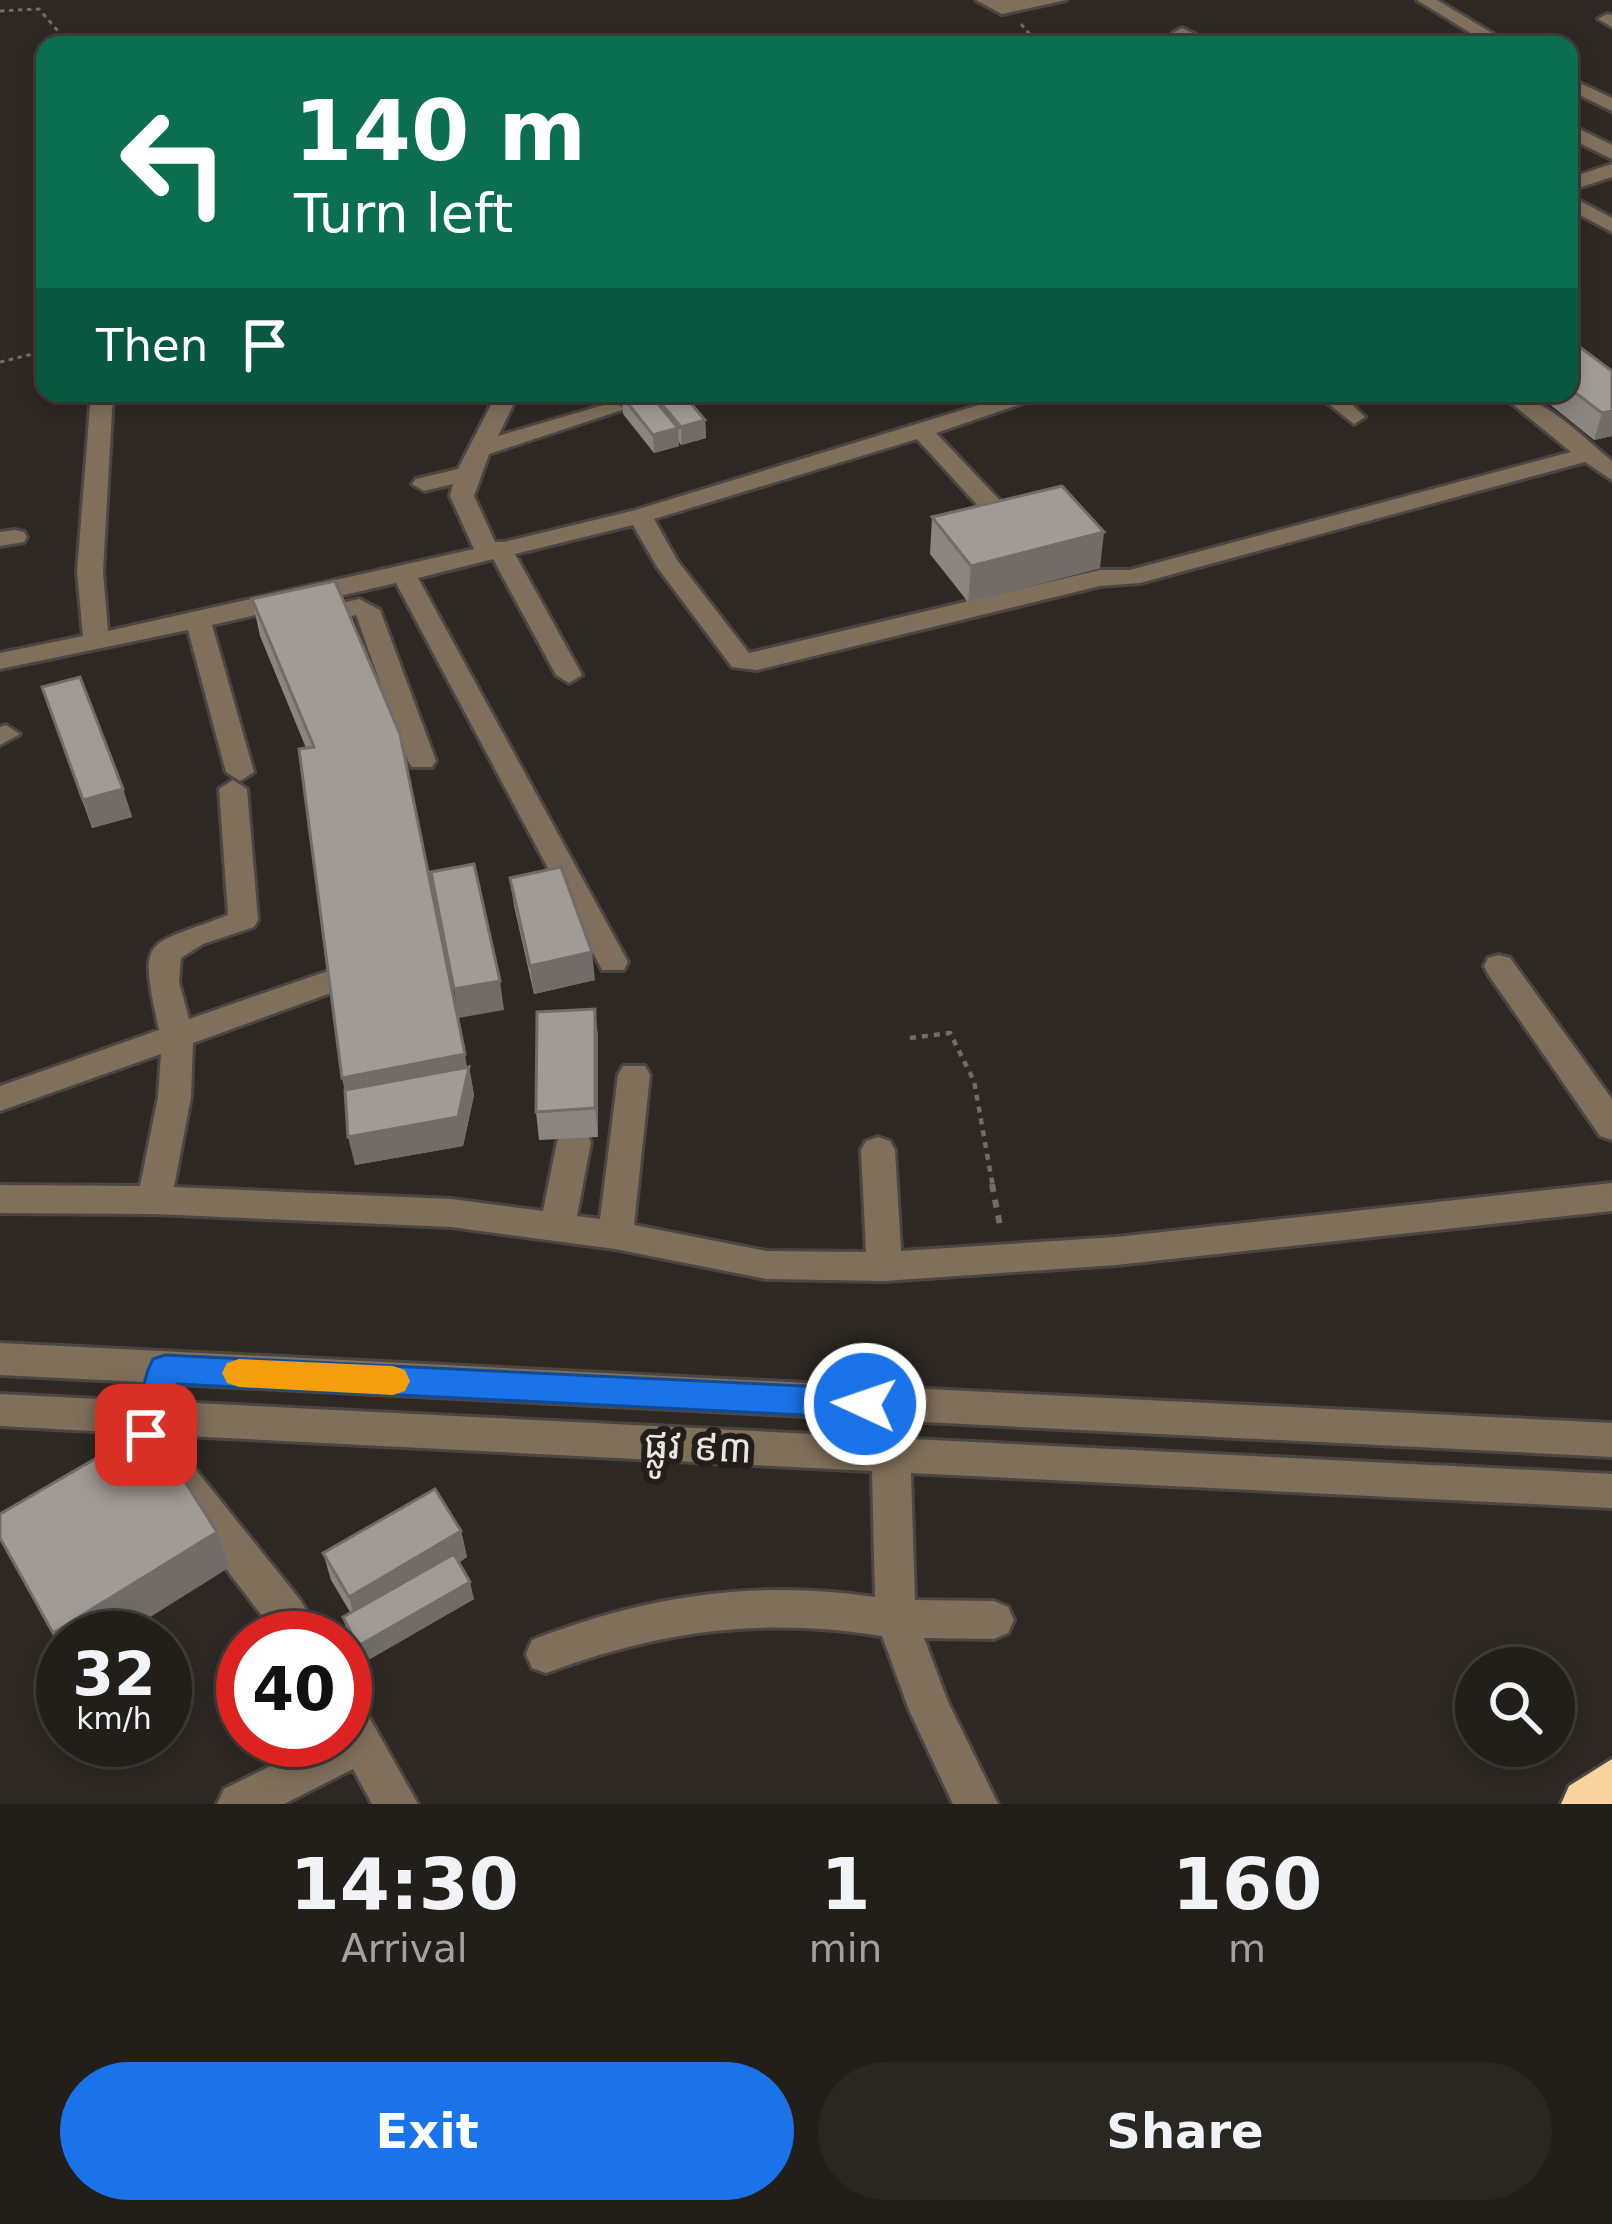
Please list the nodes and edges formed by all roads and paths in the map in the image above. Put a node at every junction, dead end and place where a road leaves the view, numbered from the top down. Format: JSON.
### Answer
{"nodes":[{"id":1,"x":984,"y":0,"type":"edge"},
{"id":2,"x":1058,"y":0,"type":"edge"},
{"id":3,"x":1424,"y":0,"type":"edge"},
{"id":4,"x":1002,"y":9,"type":"junction"},
{"id":5,"x":0,"y":11,"type":"edge"},
{"id":6,"x":1182,"y":33,"type":"dead end"},
{"id":7,"x":62,"y":36,"type":"edge"},
{"id":8,"x":1030,"y":36,"type":"edge"},
{"id":9,"x":1188,"y":36,"type":"edge"},
{"id":10,"x":1487,"y":36,"type":"edge"},
{"id":11,"x":1578,"y":88,"type":"edge"},
{"id":12,"x":1612,"y":105,"type":"edge"},
{"id":13,"x":1578,"y":135,"type":"edge"},
{"id":14,"x":1612,"y":153,"type":"edge"},
{"id":15,"x":1612,"y":170,"type":"edge"},
{"id":16,"x":1578,"y":182,"type":"edge"},
{"id":17,"x":1578,"y":206,"type":"edge"},
{"id":18,"x":1612,"y":226,"type":"edge"},
{"id":19,"x":36,"y":353,"type":"edge"},
{"id":20,"x":0,"y":362,"type":"edge"},
{"id":21,"x":101,"y":402,"type":"edge"},
{"id":22,"x":504,"y":402,"type":"edge"},
{"id":23,"x":1014,"y":402,"type":"edge"},
{"id":24,"x":1336,"y":402,"type":"edge"},
{"id":25,"x":1524,"y":402,"type":"edge"},
{"id":26,"x":614,"y":409,"type":"dead end"},
{"id":27,"x":1354,"y":417,"type":"dead end"},
{"id":28,"x":922,"y":432,"type":"junction"},
{"id":29,"x":483,"y":448,"type":"junction"},
{"id":30,"x":1600,"y":451,"type":"edge"},
{"id":31,"x":1612,"y":473,"type":"edge"},
{"id":32,"x":467,"y":474,"type":"junction"},
{"id":33,"x":424,"y":484,"type":"dead end"},
{"id":34,"x":1000,"y":515,"type":"edge"},
{"id":35,"x":640,"y":516,"type":"junction"},
{"id":36,"x":493,"y":550,"type":"junction"},
{"id":37,"x":403,"y":573,"type":"junction"},
{"id":38,"x":274,"y":604,"type":"junction"},
{"id":39,"x":198,"y":620,"type":"junction"},
{"id":40,"x":96,"y":641,"type":"junction"},
{"id":41,"x":0,"y":661,"type":"edge"},
{"id":42,"x":569,"y":675,"type":"dead end"},
{"id":43,"x":422,"y":761,"type":"dead end"},
{"id":44,"x":613,"y":962,"type":"dead end"},
{"id":45,"x":1499,"y":966,"type":"dead end"},
{"id":46,"x":328,"y":982,"type":"edge"},
{"id":47,"x":176,"y":1035,"type":"junction"},
{"id":48,"x":910,"y":1038,"type":"dead end"},
{"id":49,"x":634,"y":1075,"type":"dead end"},
{"id":50,"x":0,"y":1099,"type":"edge"},
{"id":51,"x":1612,"y":1127,"type":"edge"},
{"id":52,"x":574,"y":1142,"type":"dead end"},
{"id":53,"x":878,"y":1150,"type":"dead end"},
{"id":54,"x":1612,"y":1197,"type":"edge"},
{"id":55,"x":0,"y":1199,"type":"edge"},
{"id":56,"x":154,"y":1200,"type":"junction"},
{"id":57,"x":557,"y":1228,"type":"junction"},
{"id":58,"x":615,"y":1235,"type":"junction"},
{"id":59,"x":1006,"y":1260,"type":"junction"},
{"id":60,"x":884,"y":1267,"type":"junction"},
{"id":61,"x":0,"y":1359,"type":"edge"},
{"id":62,"x":165,"y":1370,"type":"junction"},
{"id":63,"x":0,"y":1410,"type":"edge"},
{"id":64,"x":150,"y":1417,"type":"junction"},
{"id":65,"x":1612,"y":1440,"type":"edge"},
{"id":66,"x":891,"y":1456,"type":"junction"},
{"id":67,"x":1612,"y":1491,"type":"edge"},
{"id":68,"x":280,"y":1611,"type":"edge"},
{"id":69,"x":896,"y":1619,"type":"junction"},
{"id":70,"x":994,"y":1620,"type":"dead end"},
{"id":71,"x":546,"y":1654,"type":"dead end"},
{"id":72,"x":372,"y":1762,"type":"edge"},
{"id":73,"x":295,"y":1767,"type":"edge"},
{"id":74,"x":1612,"y":1784,"type":"edge"},
{"id":75,"x":239,"y":1804,"type":"edge"},
{"id":76,"x":396,"y":1804,"type":"edge"},
{"id":77,"x":976,"y":1804,"type":"edge"},
{"id":78,"x":1587,"y":1804,"type":"edge"}],
"edges":[{"from":1,"to":4,"type":"street"},
{"from":2,"to":4,"type":"street"},
{"from":3,"to":10,"type":"street"},
{"from":4,"to":8,"type":"path"},
{"from":5,"to":7,"type":"path"},
{"from":6,"to":9,"type":"street"},
{"from":11,"to":12,"type":"street"},
{"from":13,"to":14,"type":"street"},
{"from":15,"to":16,"type":"street"},
{"from":17,"to":18,"type":"street"},
{"from":19,"to":20,"type":"path"},
{"from":21,"to":40,"type":"street"},
{"from":22,"to":29,"type":"street"},
{"from":23,"to":28,"type":"street"},
{"from":24,"to":27,"type":"street"},
{"from":25,"to":30,"type":"street"},
{"from":26,"to":29,"type":"street"},
{"from":28,"to":34,"type":"street"},
{"from":28,"to":35,"type":"street"},
{"from":29,"to":32,"type":"street"},
{"from":30,"to":31,"type":"street"},
{"from":30,"to":35,"type":"street"},
{"from":32,"to":33,"type":"street"},
{"from":32,"to":36,"type":"street"},
{"from":35,"to":36,"type":"street"},
{"from":36,"to":37,"type":"street"},
{"from":36,"to":42,"type":"street"},
{"from":37,"to":38,"type":"street"},
{"from":37,"to":44,"type":"street"},
{"from":38,"to":39,"type":"street"},
{"from":38,"to":43,"type":"street"},
{"from":39,"to":40,"type":"street"},
{"from":39,"to":47,"type":"street"},
{"from":40,"to":41,"type":"street"},
{"from":45,"to":51,"type":"street"},
{"from":46,"to":47,"type":"street"},
{"from":47,"to":50,"type":"street"},
{"from":47,"to":56,"type":"street"},
{"from":48,"to":59,"type":"path"},
{"from":49,"to":58,"type":"street"},
{"from":52,"to":57,"type":"street"},
{"from":53,"to":60,"type":"street"},
{"from":54,"to":59,"type":"street"},
{"from":55,"to":56,"type":"street"},
{"from":56,"to":57,"type":"street"},
{"from":57,"to":58,"type":"street"},
{"from":58,"to":60,"type":"street"},
{"from":59,"to":60,"type":"street"},
{"from":61,"to":62,"type":"street","name":"ផ្លូវ ៩៣"},
{"from":62,"to":64,"type":"street"},
{"from":62,"to":65,"type":"street","name":"ផ្លូវ ៩៣"},
{"from":63,"to":64,"type":"street","name":"ផ្លូវ ៩៣"},
{"from":64,"to":66,"type":"street","name":"ផ្លូវ ៩៣"},
{"from":64,"to":68,"type":"street"},
{"from":66,"to":67,"type":"street","name":"ផ្លូវ ៩៣"},
{"from":66,"to":69,"type":"street"},
{"from":69,"to":70,"type":"street"},
{"from":69,"to":71,"type":"street"},
{"from":69,"to":77,"type":"street"},
{"from":72,"to":76,"type":"street"},
{"from":73,"to":75,"type":"street"},
{"from":74,"to":78,"type":"highway"}]}
